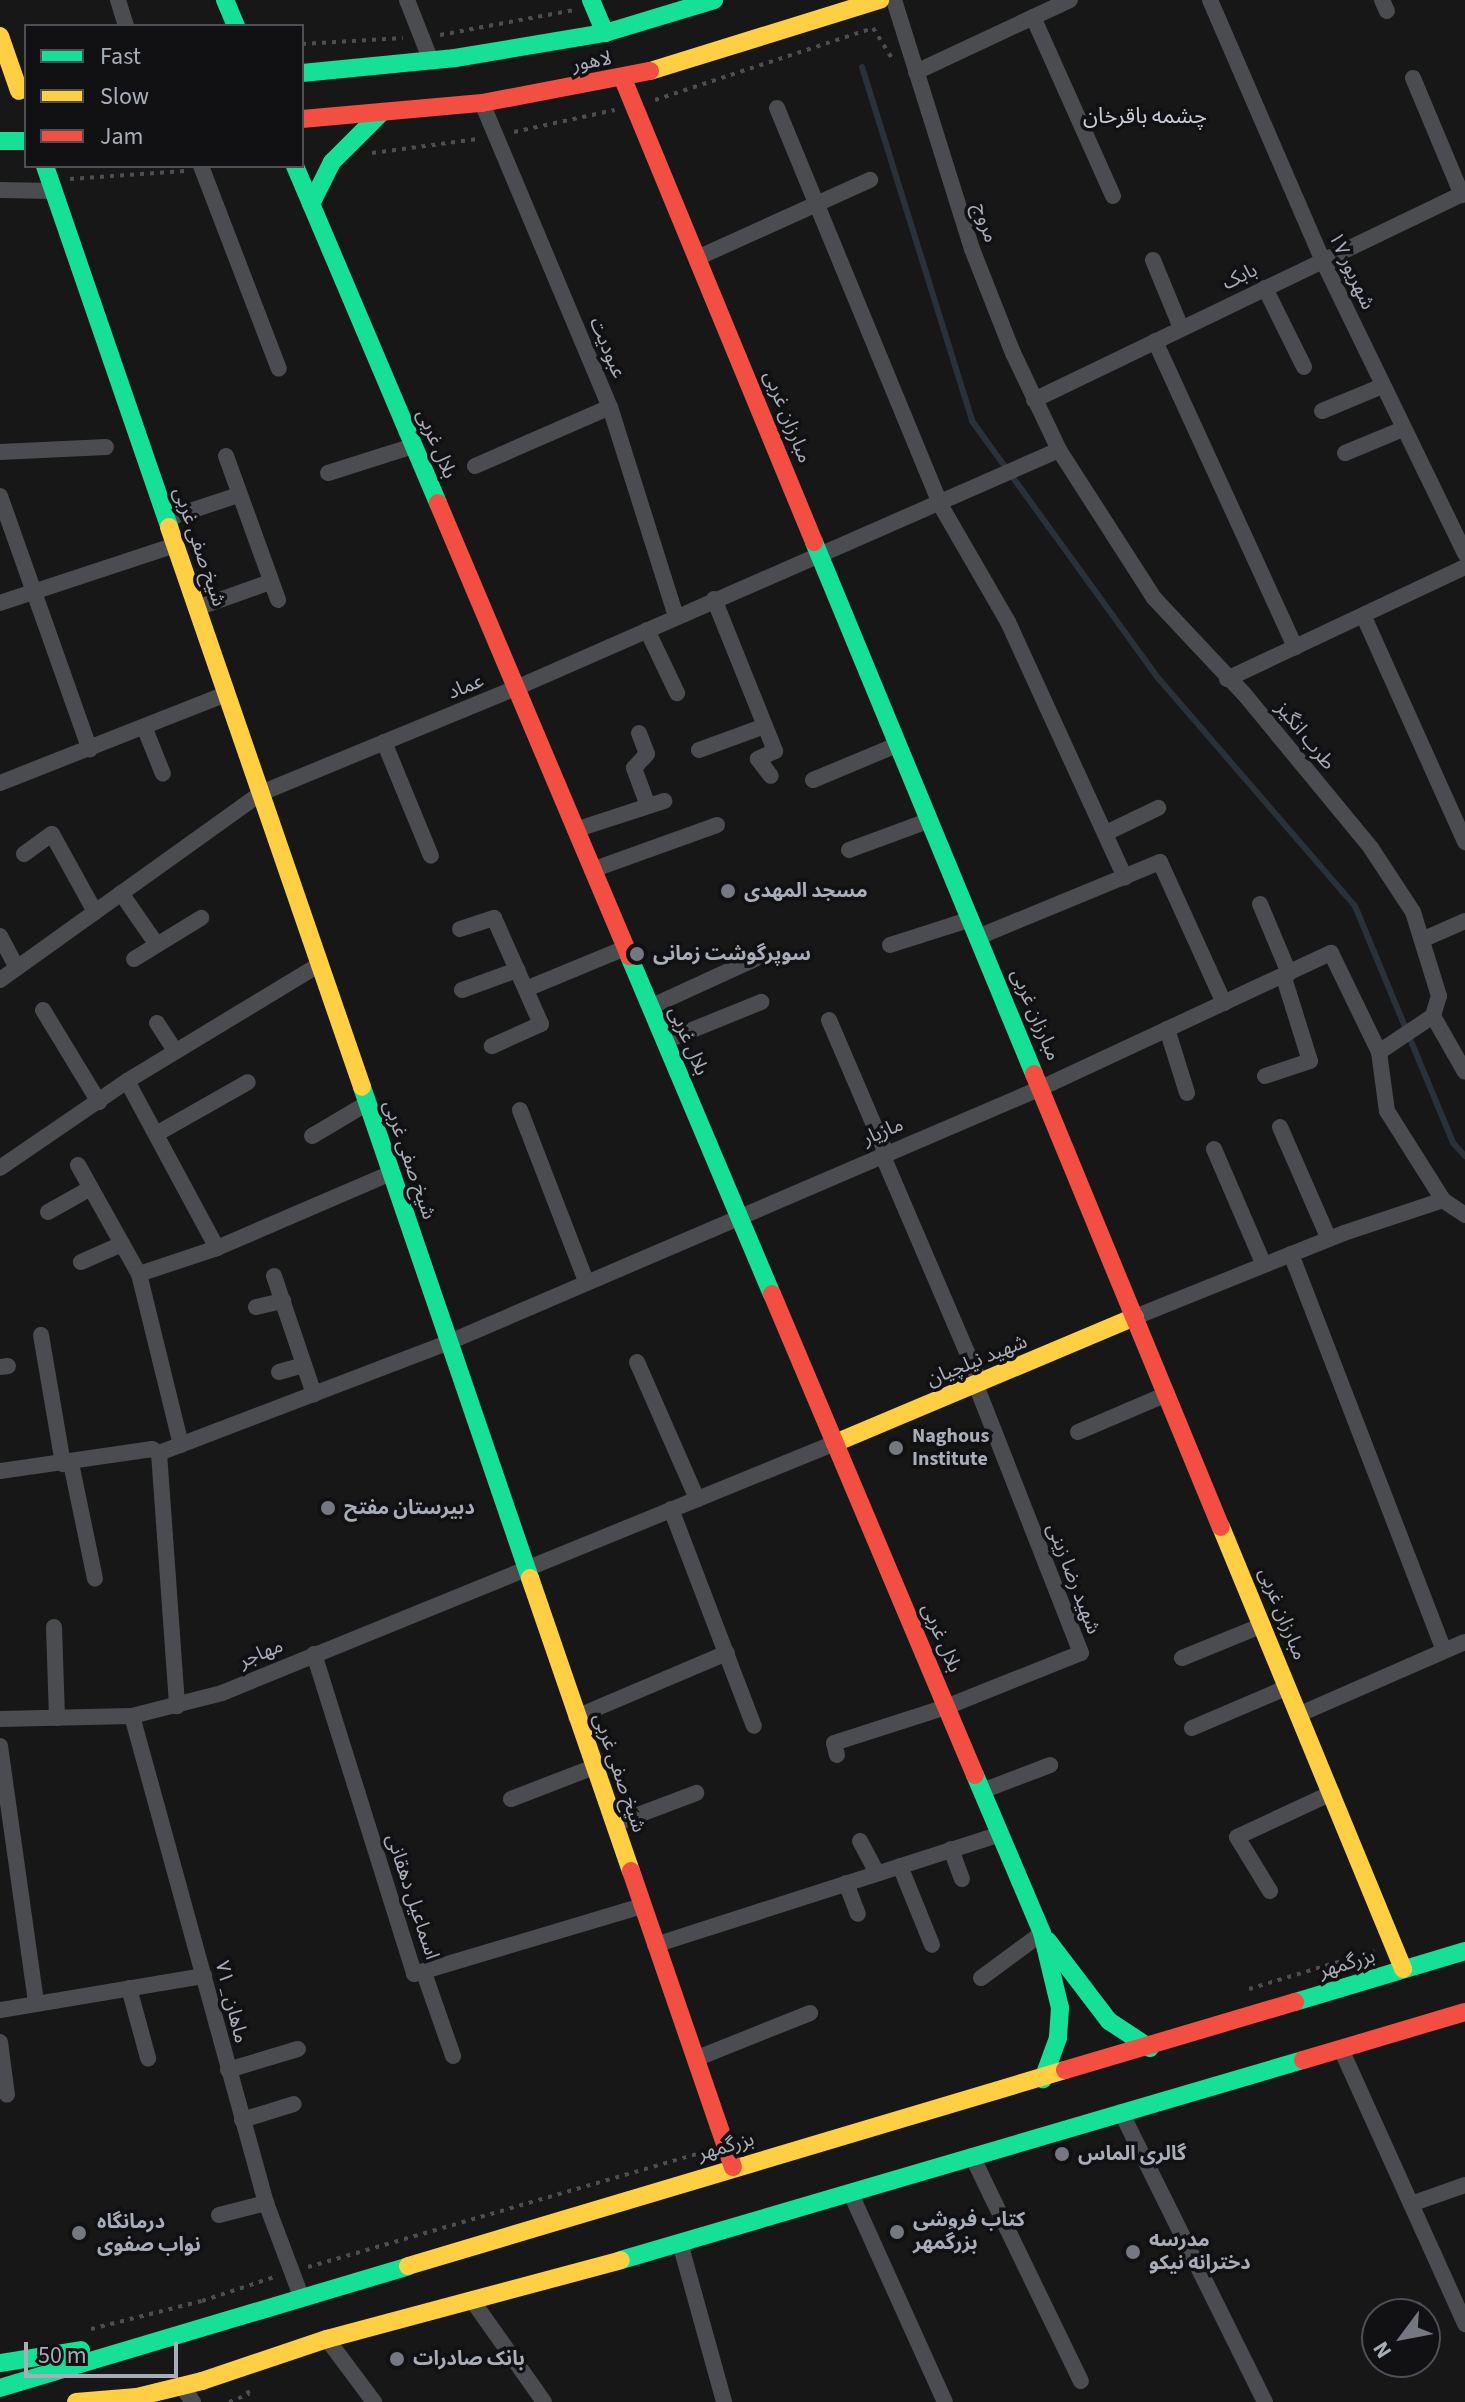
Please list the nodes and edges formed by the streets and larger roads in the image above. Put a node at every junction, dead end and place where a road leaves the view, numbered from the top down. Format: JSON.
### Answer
{"nodes":[{"id":1,"x":118,"y":0,"type":"edge"},
{"id":2,"x":407,"y":0,"type":"edge"},
{"id":3,"x":714,"y":0,"type":"edge"},
{"id":4,"x":812,"y":0,"type":"edge"},
{"id":5,"x":880,"y":0,"type":"edge"},
{"id":6,"x":894,"y":0,"type":"edge"},
{"id":7,"x":1070,"y":0,"type":"edge"},
{"id":8,"x":1210,"y":0,"type":"edge"},
{"id":9,"x":597,"y":2,"type":"edge"},
{"id":10,"x":1033,"y":17,"type":"junction"},
{"id":11,"x":125,"y":24,"type":"edge"},
{"id":12,"x":782,"y":31,"type":"junction"},
{"id":13,"x":605,"y":33,"type":"junction"},
{"id":14,"x":0,"y":36,"type":"edge"},
{"id":15,"x":431,"y":61,"type":"junction"},
{"id":16,"x":916,"y":72,"type":"junction"},
{"id":17,"x":304,"y":73,"type":"edge"},
{"id":18,"x":1413,"y":78,"type":"dead end"},
{"id":19,"x":623,"y":79,"type":"junction"},
{"id":20,"x":23,"y":91,"type":"edge"},
{"id":21,"x":0,"y":93,"type":"edge"},
{"id":22,"x":482,"y":103,"type":"junction"},
{"id":23,"x":777,"y":108,"type":"dead end"},
{"id":24,"x":382,"y":112,"type":"junction"},
{"id":25,"x":304,"y":119,"type":"edge"},
{"id":26,"x":0,"y":141,"type":"edge"},
{"id":27,"x":24,"y":141,"type":"edge"},
{"id":28,"x":202,"y":168,"type":"edge"},
{"id":29,"x":296,"y":168,"type":"edge"},
{"id":30,"x":49,"y":179,"type":"edge"},
{"id":31,"x":870,"y":180,"type":"dead end"},
{"id":32,"x":0,"y":190,"type":"edge"},
{"id":33,"x":1463,"y":194,"type":"edge"},
{"id":34,"x":1113,"y":196,"type":"dead end"},
{"id":35,"x":311,"y":204,"type":"junction"},
{"id":36,"x":820,"y":204,"type":"junction"},
{"id":37,"x":697,"y":258,"type":"junction"},
{"id":38,"x":1322,"y":259,"type":"junction"},
{"id":39,"x":1153,"y":260,"type":"dead end"},
{"id":40,"x":1265,"y":288,"type":"junction"},
{"id":41,"x":1181,"y":328,"type":"junction"},
{"id":42,"x":1155,"y":341,"type":"junction"},
{"id":43,"x":1304,"y":367,"type":"dead end"},
{"id":44,"x":279,"y":369,"type":"dead end"},
{"id":45,"x":1382,"y":386,"type":"junction"},
{"id":46,"x":1034,"y":400,"type":"junction"},
{"id":47,"x":610,"y":407,"type":"junction"},
{"id":48,"x":1322,"y":411,"type":"dead end"},
{"id":49,"x":1403,"y":429,"type":"junction"},
{"id":50,"x":413,"y":446,"type":"junction"},
{"id":51,"x":106,"y":447,"type":"dead end"},
{"id":52,"x":1059,"y":450,"type":"junction"},
{"id":53,"x":0,"y":452,"type":"edge"},
{"id":54,"x":1345,"y":453,"type":"dead end"},
{"id":55,"x":226,"y":456,"type":"dead end"},
{"id":56,"x":475,"y":466,"type":"dead end"},
{"id":57,"x":328,"y":473,"type":"dead end"},
{"id":58,"x":238,"y":495,"type":"junction"},
{"id":59,"x":0,"y":496,"type":"edge"},
{"id":60,"x":941,"y":506,"type":"junction"},
{"id":61,"x":166,"y":519,"type":"junction"},
{"id":62,"x":175,"y":545,"type":"junction"},
{"id":63,"x":820,"y":555,"type":"junction"},
{"id":64,"x":1464,"y":567,"type":"edge"},
{"id":65,"x":270,"y":582,"type":"junction"},
{"id":66,"x":36,"y":591,"type":"junction"},
{"id":67,"x":714,"y":599,"type":"junction"},
{"id":68,"x":278,"y":600,"type":"dead end"},
{"id":69,"x":0,"y":603,"type":"edge"},
{"id":70,"x":197,"y":608,"type":"junction"},
{"id":71,"x":676,"y":616,"type":"junction"},
{"id":72,"x":1364,"y":617,"type":"junction"},
{"id":73,"x":647,"y":630,"type":"junction"},
{"id":74,"x":1295,"y":647,"type":"junction"},
{"id":75,"x":1227,"y":679,"type":"junction"},
{"id":76,"x":516,"y":688,"type":"junction"},
{"id":77,"x":677,"y":693,"type":"dead end"},
{"id":78,"x":226,"y":694,"type":"junction"},
{"id":79,"x":765,"y":726,"type":"junction"},
{"id":80,"x":145,"y":729,"type":"junction"},
{"id":81,"x":639,"y":733,"type":"dead end"},
{"id":82,"x":384,"y":742,"type":"junction"},
{"id":83,"x":899,"y":744,"type":"junction"},
{"id":84,"x":90,"y":750,"type":"junction"},
{"id":85,"x":699,"y":750,"type":"dead end"},
{"id":86,"x":163,"y":774,"type":"dead end"},
{"id":87,"x":771,"y":776,"type":"dead end"},
{"id":88,"x":813,"y":780,"type":"dead end"},
{"id":89,"x":0,"y":783,"type":"edge"},
{"id":90,"x":261,"y":793,"type":"junction"},
{"id":91,"x":1159,"y":808,"type":"dead end"},
{"id":92,"x":930,"y":820,"type":"junction"},
{"id":93,"x":717,"y":825,"type":"dead end"},
{"id":94,"x":575,"y":830,"type":"junction"},
{"id":95,"x":1106,"y":833,"type":"junction"},
{"id":96,"x":1465,"y":842,"type":"edge"},
{"id":97,"x":849,"y":850,"type":"dead end"},
{"id":98,"x":24,"y":854,"type":"dead end"},
{"id":99,"x":431,"y":856,"type":"dead end"},
{"id":100,"x":592,"y":870,"type":"junction"},
{"id":101,"x":1125,"y":877,"type":"junction"},
{"id":102,"x":121,"y":893,"type":"junction"},
{"id":103,"x":1260,"y":904,"type":"dead end"},
{"id":104,"x":95,"y":912,"type":"junction"},
{"id":105,"x":201,"y":918,"type":"dead end"},
{"id":106,"x":971,"y":919,"type":"junction"},
{"id":107,"x":1465,"y":921,"type":"edge"},
{"id":108,"x":460,"y":929,"type":"dead end"},
{"id":109,"x":0,"y":936,"type":"edge"},
{"id":110,"x":978,"y":937,"type":"junction"},
{"id":111,"x":1424,"y":939,"type":"junction"},
{"id":112,"x":157,"y":945,"type":"junction"},
{"id":113,"x":890,"y":945,"type":"dead end"},
{"id":114,"x":625,"y":948,"type":"junction"},
{"id":115,"x":134,"y":959,"type":"dead end"},
{"id":116,"x":755,"y":959,"type":"dead end"},
{"id":117,"x":317,"y":966,"type":"junction"},
{"id":118,"x":17,"y":968,"type":"junction"},
{"id":119,"x":517,"y":970,"type":"junction"},
{"id":120,"x":1286,"y":974,"type":"junction"},
{"id":121,"x":0,"y":980,"type":"edge"},
{"id":122,"x":526,"y":989,"type":"junction"},
{"id":123,"x":462,"y":990,"type":"dead end"},
{"id":124,"x":761,"y":1002,"type":"dead end"},
{"id":125,"x":1224,"y":1003,"type":"junction"},
{"id":126,"x":650,"y":1007,"type":"junction"},
{"id":127,"x":43,"y":1010,"type":"dead end"},
{"id":128,"x":1433,"y":1016,"type":"junction"},
{"id":129,"x":829,"y":1020,"type":"dead end"},
{"id":130,"x":157,"y":1023,"type":"dead end"},
{"id":131,"x":1167,"y":1029,"type":"junction"},
{"id":132,"x":665,"y":1041,"type":"junction"},
{"id":133,"x":492,"y":1046,"type":"dead end"},
{"id":134,"x":175,"y":1051,"type":"junction"},
{"id":135,"x":1379,"y":1052,"type":"junction"},
{"id":136,"x":1465,"y":1072,"type":"edge"},
{"id":137,"x":1265,"y":1076,"type":"dead end"},
{"id":138,"x":127,"y":1081,"type":"junction"},
{"id":139,"x":248,"y":1082,"type":"dead end"},
{"id":140,"x":1041,"y":1088,"type":"junction"},
{"id":141,"x":1187,"y":1093,"type":"dead end"},
{"id":142,"x":99,"y":1102,"type":"junction"},
{"id":143,"x":366,"y":1104,"type":"junction"},
{"id":144,"x":520,"y":1110,"type":"dead end"},
{"id":145,"x":1280,"y":1127,"type":"dead end"},
{"id":146,"x":158,"y":1133,"type":"junction"},
{"id":147,"x":312,"y":1136,"type":"dead end"},
{"id":148,"x":1214,"y":1149,"type":"dead end"},
{"id":149,"x":884,"y":1154,"type":"junction"},
{"id":150,"x":78,"y":1165,"type":"dead end"},
{"id":151,"x":0,"y":1168,"type":"edge"},
{"id":152,"x":391,"y":1173,"type":"junction"},
{"id":153,"x":91,"y":1188,"type":"junction"},
{"id":154,"x":1443,"y":1200,"type":"junction"},
{"id":155,"x":48,"y":1212,"type":"dead end"},
{"id":156,"x":738,"y":1214,"type":"junction"},
{"id":157,"x":1465,"y":1215,"type":"edge"},
{"id":158,"x":1329,"y":1239,"type":"junction"},
{"id":159,"x":122,"y":1244,"type":"junction"},
{"id":160,"x":217,"y":1248,"type":"junction"},
{"id":161,"x":1291,"y":1254,"type":"junction"},
{"id":162,"x":81,"y":1262,"type":"dead end"},
{"id":163,"x":1264,"y":1265,"type":"junction"},
{"id":164,"x":139,"y":1274,"type":"junction"},
{"id":165,"x":274,"y":1276,"type":"dead end"},
{"id":166,"x":586,"y":1281,"type":"junction"},
{"id":167,"x":283,"y":1301,"type":"junction"},
{"id":168,"x":256,"y":1307,"type":"dead end"},
{"id":169,"x":1135,"y":1317,"type":"junction"},
{"id":170,"x":41,"y":1335,"type":"dead end"},
{"id":171,"x":447,"y":1343,"type":"junction"},
{"id":172,"x":637,"y":1362,"type":"dead end"},
{"id":173,"x":304,"y":1365,"type":"junction"},
{"id":174,"x":279,"y":1372,"type":"dead end"},
{"id":175,"x":978,"y":1384,"type":"junction"},
{"id":176,"x":314,"y":1394,"type":"junction"},
{"id":177,"x":1167,"y":1394,"type":"junction"},
{"id":178,"x":1078,"y":1432,"type":"dead end"},
{"id":179,"x":835,"y":1443,"type":"junction"},
{"id":180,"x":181,"y":1445,"type":"junction"},
{"id":181,"x":159,"y":1453,"type":"junction"},
{"id":182,"x":67,"y":1464,"type":"junction"},
{"id":183,"x":0,"y":1471,"type":"edge"},
{"id":184,"x":697,"y":1499,"type":"junction"},
{"id":185,"x":671,"y":1509,"type":"junction"},
{"id":186,"x":526,"y":1570,"type":"junction"},
{"id":187,"x":95,"y":1579,"type":"dead end"},
{"id":188,"x":1263,"y":1625,"type":"junction"},
{"id":189,"x":54,"y":1627,"type":"dead end"},
{"id":190,"x":1465,"y":1642,"type":"edge"},
{"id":191,"x":1444,"y":1651,"type":"junction"},
{"id":192,"x":727,"y":1653,"type":"junction"},
{"id":193,"x":314,"y":1654,"type":"junction"},
{"id":194,"x":1182,"y":1658,"type":"dead end"},
{"id":195,"x":1288,"y":1687,"type":"junction"},
{"id":196,"x":177,"y":1706,"type":"junction"},
{"id":197,"x":946,"y":1707,"type":"junction"},
{"id":198,"x":1300,"y":1714,"type":"junction"},
{"id":199,"x":132,"y":1716,"type":"junction"},
{"id":200,"x":576,"y":1717,"type":"junction"},
{"id":201,"x":57,"y":1718,"type":"junction"},
{"id":202,"x":0,"y":1719,"type":"edge"},
{"id":203,"x":754,"y":1726,"type":"dead end"},
{"id":204,"x":1192,"y":1728,"type":"dead end"},
{"id":205,"x":0,"y":1746,"type":"edge"},
{"id":206,"x":837,"y":1755,"type":"dead end"},
{"id":207,"x":1050,"y":1765,"type":"dead end"},
{"id":208,"x":594,"y":1767,"type":"junction"},
{"id":209,"x":982,"y":1791,"type":"junction"},
{"id":210,"x":696,"y":1793,"type":"dead end"},
{"id":211,"x":1332,"y":1793,"type":"junction"},
{"id":212,"x":511,"y":1799,"type":"dead end"},
{"id":213,"x":614,"y":1824,"type":"junction"},
{"id":214,"x":1000,"y":1834,"type":"junction"},
{"id":215,"x":860,"y":1841,"type":"dead end"},
{"id":216,"x":951,"y":1849,"type":"junction"},
{"id":217,"x":900,"y":1866,"type":"junction"},
{"id":218,"x":877,"y":1873,"type":"junction"},
{"id":219,"x":962,"y":1879,"type":"dead end"},
{"id":220,"x":846,"y":1883,"type":"junction"},
{"id":221,"x":1270,"y":1891,"type":"dead end"},
{"id":222,"x":642,"y":1906,"type":"junction"},
{"id":223,"x":858,"y":1914,"type":"dead end"},
{"id":224,"x":1042,"y":1933,"type":"junction"},
{"id":225,"x":655,"y":1945,"type":"junction"},
{"id":226,"x":932,"y":1945,"type":"dead end"},
{"id":227,"x":1465,"y":1951,"type":"edge"},
{"id":228,"x":1403,"y":1969,"type":"junction"},
{"id":229,"x":424,"y":1973,"type":"junction"},
{"id":230,"x":204,"y":1976,"type":"junction"},
{"id":231,"x":981,"y":1978,"type":"dead end"},
{"id":232,"x":129,"y":1988,"type":"junction"},
{"id":233,"x":36,"y":2002,"type":"junction"},
{"id":234,"x":0,"y":2010,"type":"edge"},
{"id":235,"x":1465,"y":2012,"type":"edge"},
{"id":236,"x":810,"y":2013,"type":"dead end"},
{"id":237,"x":0,"y":2042,"type":"edge"},
{"id":238,"x":1150,"y":2048,"type":"junction"},
{"id":239,"x":298,"y":2049,"type":"dead end"},
{"id":240,"x":1341,"y":2049,"type":"junction"},
{"id":241,"x":453,"y":2056,"type":"dead end"},
{"id":242,"x":148,"y":2058,"type":"dead end"},
{"id":243,"x":695,"y":2059,"type":"junction"},
{"id":244,"x":228,"y":2070,"type":"junction"},
{"id":245,"x":1043,"y":2079,"type":"junction"},
{"id":246,"x":7,"y":2095,"type":"dead end"},
{"id":247,"x":294,"y":2104,"type":"dead end"},
{"id":248,"x":1121,"y":2112,"type":"junction"},
{"id":249,"x":242,"y":2120,"type":"junction"},
{"id":250,"x":972,"y":2156,"type":"junction"},
{"id":251,"x":733,"y":2167,"type":"junction"},
{"id":252,"x":1465,"y":2185,"type":"edge"},
{"id":253,"x":851,"y":2194,"type":"junction"},
{"id":254,"x":266,"y":2203,"type":"junction"},
{"id":255,"x":1411,"y":2204,"type":"junction"},
{"id":256,"x":219,"y":2215,"type":"dead end"},
{"id":257,"x":680,"y":2243,"type":"junction"},
{"id":258,"x":301,"y":2296,"type":"junction"},
{"id":259,"x":474,"y":2303,"type":"junction"},
{"id":260,"x":1465,"y":2324,"type":"edge"},
{"id":261,"x":327,"y":2339,"type":"junction"},
{"id":262,"x":129,"y":2346,"type":"junction"},
{"id":263,"x":0,"y":2363,"type":"edge"},
{"id":264,"x":1081,"y":2381,"type":"dead end"},
{"id":265,"x":181,"y":2385,"type":"junction"},
{"id":266,"x":0,"y":2388,"type":"edge"},
{"id":267,"x":132,"y":2399,"type":"edge"},
{"id":268,"x":76,"y":2402,"type":"edge"},
{"id":269,"x":193,"y":2402,"type":"edge"},
{"id":270,"x":374,"y":2402,"type":"edge"},
{"id":271,"x":544,"y":2402,"type":"edge"},
{"id":272,"x":724,"y":2402,"type":"edge"},
{"id":273,"x":945,"y":2402,"type":"edge"},
{"id":274,"x":1265,"y":2402,"type":"edge"}],
"edges":[{"from":1,"to":11,"type":"street"},
{"from":2,"to":15,"type":"street"},
{"from":3,"to":13,"type":"street","name":"لاهور"},
{"from":4,"to":12,"type":"street"},
{"from":5,"to":12,"type":"street","name":"لاهور"},
{"from":6,"to":16,"type":"street","name":"مروج"},
{"from":7,"to":10,"type":"street"},
{"from":8,"to":38,"type":"street","name":"۱۷ شهریور"},
{"from":9,"to":13,"type":"street"},
{"from":10,"to":16,"type":"street"},
{"from":10,"to":34,"type":"street"},
{"from":12,"to":19,"type":"street","name":"لاهور"},
{"from":13,"to":15,"type":"street","name":"لاهور"},
{"from":14,"to":20,"type":"street"},
{"from":15,"to":17,"type":"street","name":"لاهور"},
{"from":16,"to":46,"type":"street","name":"مروج"},
{"from":18,"to":33,"type":"street"},
{"from":19,"to":22,"type":"street","name":"لاهور"},
{"from":19,"to":37,"type":"street","name":"مبارزان غربی"},
{"from":20,"to":21,"type":"street"},
{"from":22,"to":24,"type":"street","name":"لاهور"},
{"from":22,"to":47,"type":"street","name":"عبودیت"},
{"from":23,"to":36,"type":"street"},
{"from":24,"to":25,"type":"street","name":"لاهور"},
{"from":24,"to":35,"type":"street"},
{"from":26,"to":27,"type":"street"},
{"from":28,"to":44,"type":"street"},
{"from":29,"to":35,"type":"street","name":"بلال غربی"},
{"from":30,"to":32,"type":"street"},
{"from":30,"to":61,"type":"street","name":"شیخ صفی غربی"},
{"from":31,"to":36,"type":"street"},
{"from":33,"to":38,"type":"street","name":"بابک"},
{"from":35,"to":50,"type":"street","name":"بلال غربی"},
{"from":36,"to":37,"type":"street"},
{"from":36,"to":60,"type":"street"},
{"from":37,"to":63,"type":"street","name":"مبارزان غربی"},
{"from":38,"to":40,"type":"street","name":"بابک"},
{"from":38,"to":45,"type":"street","name":"۱۷ شهریور"},
{"from":39,"to":41,"type":"street"},
{"from":40,"to":41,"type":"street","name":"بابک"},
{"from":40,"to":43,"type":"street"},
{"from":41,"to":42,"type":"street","name":"بابک"},
{"from":42,"to":46,"type":"street","name":"بابک"},
{"from":42,"to":74,"type":"street"},
{"from":45,"to":48,"type":"street"},
{"from":45,"to":49,"type":"street","name":"۱۷ شهریور"},
{"from":46,"to":52,"type":"street","name":"مروج"},
{"from":47,"to":56,"type":"street"},
{"from":47,"to":71,"type":"street","name":"عبودیت"},
{"from":49,"to":54,"type":"street"},
{"from":49,"to":64,"type":"street","name":"۱۷ شهریور"},
{"from":50,"to":57,"type":"street"},
{"from":50,"to":76,"type":"street","name":"بلال غربی"},
{"from":51,"to":53,"type":"street"},
{"from":52,"to":60,"type":"street","name":"عماد"},
{"from":52,"to":75,"type":"street","name":"طرب انگیز"},
{"from":55,"to":58,"type":"street"},
{"from":58,"to":61,"type":"street"},
{"from":58,"to":65,"type":"street"},
{"from":59,"to":66,"type":"street"},
{"from":60,"to":63,"type":"street","name":"عماد"},
{"from":60,"to":95,"type":"street"},
{"from":61,"to":62,"type":"street","name":"شیخ صفی غربی"},
{"from":62,"to":66,"type":"street"},
{"from":62,"to":70,"type":"street","name":"شیخ صفی غربی"},
{"from":63,"to":67,"type":"street","name":"عماد"},
{"from":63,"to":83,"type":"street","name":"مبارزان غربی"},
{"from":64,"to":72,"type":"street"},
{"from":65,"to":68,"type":"street"},
{"from":65,"to":70,"type":"street"},
{"from":66,"to":69,"type":"street"},
{"from":66,"to":84,"type":"street"},
{"from":67,"to":71,"type":"street","name":"عماد"},
{"from":67,"to":79,"type":"street"},
{"from":70,"to":78,"type":"street","name":"شیخ صفی غربی"},
{"from":71,"to":73,"type":"street","name":"عماد"},
{"from":72,"to":74,"type":"street"},
{"from":72,"to":96,"type":"street"},
{"from":73,"to":76,"type":"street","name":"عماد"},
{"from":73,"to":77,"type":"street"},
{"from":74,"to":75,"type":"street"},
{"from":75,"to":111,"type":"street","name":"طرب انگیز"},
{"from":76,"to":82,"type":"street","name":"عماد"},
{"from":76,"to":94,"type":"street","name":"بلال غربی"},
{"from":78,"to":80,"type":"street"},
{"from":78,"to":90,"type":"street","name":"شیخ صفی غربی"},
{"from":79,"to":85,"type":"street"},
{"from":79,"to":87,"type":"street"},
{"from":80,"to":84,"type":"street"},
{"from":80,"to":86,"type":"street"},
{"from":81,"to":94,"type":"street"},
{"from":82,"to":90,"type":"street","name":"عماد"},
{"from":82,"to":99,"type":"street"},
{"from":83,"to":88,"type":"street"},
{"from":83,"to":92,"type":"street","name":"مبارزان غربی"},
{"from":84,"to":89,"type":"street"},
{"from":90,"to":102,"type":"street","name":"عماد"},
{"from":90,"to":117,"type":"street","name":"شیخ صفی غربی"},
{"from":91,"to":95,"type":"street"},
{"from":92,"to":97,"type":"street"},
{"from":92,"to":106,"type":"street","name":"مبارزان غربی"},
{"from":93,"to":100,"type":"street"},
{"from":94,"to":100,"type":"street","name":"بلال غربی"},
{"from":95,"to":101,"type":"street"},
{"from":98,"to":104,"type":"street"},
{"from":100,"to":114,"type":"street","name":"بلال غربی"},
{"from":101,"to":110,"type":"street"},
{"from":101,"to":125,"type":"street"},
{"from":102,"to":104,"type":"street","name":"عماد"},
{"from":102,"to":112,"type":"street"},
{"from":103,"to":120,"type":"street"},
{"from":104,"to":118,"type":"street","name":"عماد"},
{"from":105,"to":112,"type":"street"},
{"from":106,"to":110,"type":"street","name":"مبارزان غربی"},
{"from":106,"to":113,"type":"street"},
{"from":107,"to":111,"type":"street"},
{"from":108,"to":119,"type":"street"},
{"from":109,"to":118,"type":"street"},
{"from":110,"to":140,"type":"street","name":"مبارزان غربی"},
{"from":111,"to":128,"type":"street","name":"طرب انگیز"},
{"from":112,"to":115,"type":"street"},
{"from":114,"to":122,"type":"street"},
{"from":114,"to":126,"type":"street","name":"بلال غربی"},
{"from":116,"to":126,"type":"street"},
{"from":117,"to":134,"type":"street"},
{"from":117,"to":143,"type":"street","name":"شیخ صفی غربی"},
{"from":118,"to":121,"type":"street","name":"عماد"},
{"from":119,"to":122,"type":"street"},
{"from":119,"to":123,"type":"street"},
{"from":120,"to":125,"type":"street","name":"مازیار"},
{"from":120,"to":135,"type":"street","name":"مازیار"},
{"from":120,"to":137,"type":"street"},
{"from":122,"to":133,"type":"street"},
{"from":124,"to":132,"type":"street"},
{"from":125,"to":131,"type":"street","name":"مازیار"},
{"from":126,"to":132,"type":"street","name":"بلال غربی"},
{"from":127,"to":142,"type":"street"},
{"from":128,"to":135,"type":"street"},
{"from":128,"to":136,"type":"street"},
{"from":129,"to":149,"type":"street"},
{"from":130,"to":134,"type":"street"},
{"from":131,"to":140,"type":"street","name":"مازیار"},
{"from":131,"to":141,"type":"street"},
{"from":132,"to":156,"type":"street","name":"بلال غربی"},
{"from":134,"to":138,"type":"street"},
{"from":135,"to":154,"type":"street"},
{"from":138,"to":142,"type":"street"},
{"from":138,"to":146,"type":"street"},
{"from":139,"to":146,"type":"street"},
{"from":140,"to":149,"type":"street","name":"مازیار"},
{"from":140,"to":169,"type":"street","name":"مبارزان غربی"},
{"from":142,"to":151,"type":"street"},
{"from":143,"to":147,"type":"street"},
{"from":143,"to":152,"type":"street","name":"شیخ صفی غربی"},
{"from":144,"to":166,"type":"street"},
{"from":145,"to":158,"type":"street"},
{"from":146,"to":160,"type":"street"},
{"from":148,"to":163,"type":"street"},
{"from":149,"to":156,"type":"street","name":"مازیار"},
{"from":149,"to":175,"type":"street"},
{"from":150,"to":153,"type":"street"},
{"from":152,"to":160,"type":"street"},
{"from":152,"to":171,"type":"street","name":"شیخ صفی غربی"},
{"from":153,"to":155,"type":"street"},
{"from":153,"to":159,"type":"street"},
{"from":154,"to":157,"type":"street"},
{"from":154,"to":158,"type":"street"},
{"from":156,"to":166,"type":"street","name":"مازیار"},
{"from":156,"to":179,"type":"street","name":"بلال غربی"},
{"from":158,"to":161,"type":"street"},
{"from":159,"to":162,"type":"street"},
{"from":159,"to":164,"type":"street"},
{"from":160,"to":164,"type":"street"},
{"from":161,"to":163,"type":"street"},
{"from":161,"to":191,"type":"street"},
{"from":163,"to":169,"type":"street"},
{"from":164,"to":180,"type":"street"},
{"from":165,"to":167,"type":"street"},
{"from":166,"to":171,"type":"street","name":"مازیار"},
{"from":167,"to":168,"type":"street"},
{"from":167,"to":173,"type":"street"},
{"from":169,"to":175,"type":"street","name":"شهید نیلچیان"},
{"from":169,"to":177,"type":"street","name":"مبارزان غربی"},
{"from":170,"to":182,"type":"street"},
{"from":171,"to":176,"type":"street","name":"مازیار"},
{"from":171,"to":186,"type":"street","name":"شیخ صفی غربی"},
{"from":172,"to":184,"type":"street"},
{"from":173,"to":174,"type":"street"},
{"from":173,"to":176,"type":"street"},
{"from":175,"to":179,"type":"street","name":"شهید نیلچیان"},
{"from":175,"to":197,"type":"street","name":"شهید رضا زینی"},
{"from":176,"to":180,"type":"street","name":"مازیار"},
{"from":177,"to":178,"type":"street"},
{"from":177,"to":188,"type":"street","name":"مبارزان غربی"},
{"from":179,"to":184,"type":"street","name":"مهاجر"},
{"from":179,"to":197,"type":"street","name":"بلال غربی"},
{"from":180,"to":181,"type":"street","name":"مازیار"},
{"from":181,"to":182,"type":"street","name":"مازیار"},
{"from":181,"to":196,"type":"street"},
{"from":182,"to":183,"type":"street","name":"مازیار"},
{"from":182,"to":187,"type":"street"},
{"from":184,"to":185,"type":"street","name":"مهاجر"},
{"from":185,"to":186,"type":"street","name":"مهاجر"},
{"from":185,"to":192,"type":"street"},
{"from":186,"to":193,"type":"street","name":"مهاجر"},
{"from":186,"to":200,"type":"street","name":"شیخ صفی غربی"},
{"from":188,"to":194,"type":"street"},
{"from":188,"to":195,"type":"street","name":"مبارزان غربی"},
{"from":189,"to":201,"type":"street"},
{"from":190,"to":191,"type":"street"},
{"from":191,"to":198,"type":"street"},
{"from":192,"to":200,"type":"street"},
{"from":192,"to":203,"type":"street"},
{"from":193,"to":196,"type":"street","name":"مهاجر"},
{"from":193,"to":229,"type":"street","name":"اسماعیل دهقانی"},
{"from":195,"to":198,"type":"street","name":"مبارزان غربی"},
{"from":195,"to":204,"type":"street"},
{"from":196,"to":199,"type":"street","name":"مهاجر"},
{"from":197,"to":206,"type":"street"},
{"from":197,"to":209,"type":"street","name":"بلال غربی"},
{"from":198,"to":211,"type":"street","name":"مبارزان غربی"},
{"from":199,"to":201,"type":"street","name":"مهاجر"},
{"from":199,"to":230,"type":"street","name":"۷۱ _ماهان"},
{"from":200,"to":208,"type":"street","name":"شیخ صفی غربی"},
{"from":201,"to":202,"type":"street","name":"مهاجر"},
{"from":205,"to":233,"type":"street"},
{"from":207,"to":209,"type":"street"},
{"from":208,"to":212,"type":"street"},
{"from":208,"to":213,"type":"street","name":"شیخ صفی غربی"},
{"from":209,"to":214,"type":"street","name":"بلال غربی"},
{"from":210,"to":213,"type":"street"},
{"from":211,"to":221,"type":"street"},
{"from":211,"to":228,"type":"street","name":"مبارزان غربی"},
{"from":213,"to":222,"type":"street","name":"شیخ صفی غربی"},
{"from":214,"to":216,"type":"street"},
{"from":214,"to":224,"type":"street","name":"بلال غربی"},
{"from":215,"to":218,"type":"street"},
{"from":216,"to":217,"type":"street"},
{"from":216,"to":219,"type":"street"},
{"from":217,"to":218,"type":"street"},
{"from":217,"to":226,"type":"street"},
{"from":218,"to":220,"type":"street"},
{"from":220,"to":223,"type":"street"},
{"from":220,"to":225,"type":"street"},
{"from":222,"to":225,"type":"street","name":"شیخ صفی غربی"},
{"from":222,"to":229,"type":"street","name":"اسماعیل دهقانی"},
{"from":224,"to":231,"type":"street"},
{"from":224,"to":238,"type":"street"},
{"from":224,"to":245,"type":"street"},
{"from":225,"to":243,"type":"street","name":"شیخ صفی غربی"},
{"from":227,"to":228,"type":"street","name":"بزرگمهر"},
{"from":228,"to":238,"type":"street","name":"بزرگمهر"},
{"from":229,"to":241,"type":"street"},
{"from":230,"to":232,"type":"street"},
{"from":230,"to":244,"type":"street","name":"۷۱ _ماهان"},
{"from":232,"to":233,"type":"street"},
{"from":232,"to":242,"type":"street"},
{"from":233,"to":234,"type":"street"},
{"from":235,"to":240,"type":"street"},
{"from":236,"to":243,"type":"street"},
{"from":237,"to":246,"type":"street"},
{"from":238,"to":245,"type":"street","name":"بزرگمهر"},
{"from":239,"to":244,"type":"street"},
{"from":240,"to":248,"type":"street"},
{"from":240,"to":255,"type":"street"},
{"from":243,"to":251,"type":"street","name":"شیخ صفی غربی"},
{"from":244,"to":249,"type":"street","name":"۷۱ _ماهان"},
{"from":245,"to":251,"type":"street","name":"بزرگمهر"},
{"from":247,"to":249,"type":"street"},
{"from":248,"to":250,"type":"street"},
{"from":248,"to":274,"type":"street"},
{"from":249,"to":254,"type":"street","name":"۷۱ _ماهان"},
{"from":250,"to":253,"type":"street"},
{"from":250,"to":264,"type":"street"},
{"from":251,"to":258,"type":"street","name":"بزرگمهر"},
{"from":252,"to":255,"type":"street"},
{"from":253,"to":257,"type":"street"},
{"from":253,"to":273,"type":"street"},
{"from":254,"to":256,"type":"street"},
{"from":254,"to":258,"type":"street","name":"۷۱ _ماهان"},
{"from":255,"to":260,"type":"street"},
{"from":257,"to":259,"type":"street"},
{"from":257,"to":272,"type":"street"},
{"from":258,"to":262,"type":"street","name":"بزرگمهر"},
{"from":259,"to":261,"type":"street"},
{"from":259,"to":271,"type":"street"},
{"from":261,"to":265,"type":"street"},
{"from":261,"to":270,"type":"street"},
{"from":262,"to":263,"type":"street"},
{"from":262,"to":266,"type":"street","name":"بزرگمهر"},
{"from":265,"to":267,"type":"street"},
{"from":265,"to":269,"type":"street"},
{"from":267,"to":268,"type":"street"}]}
